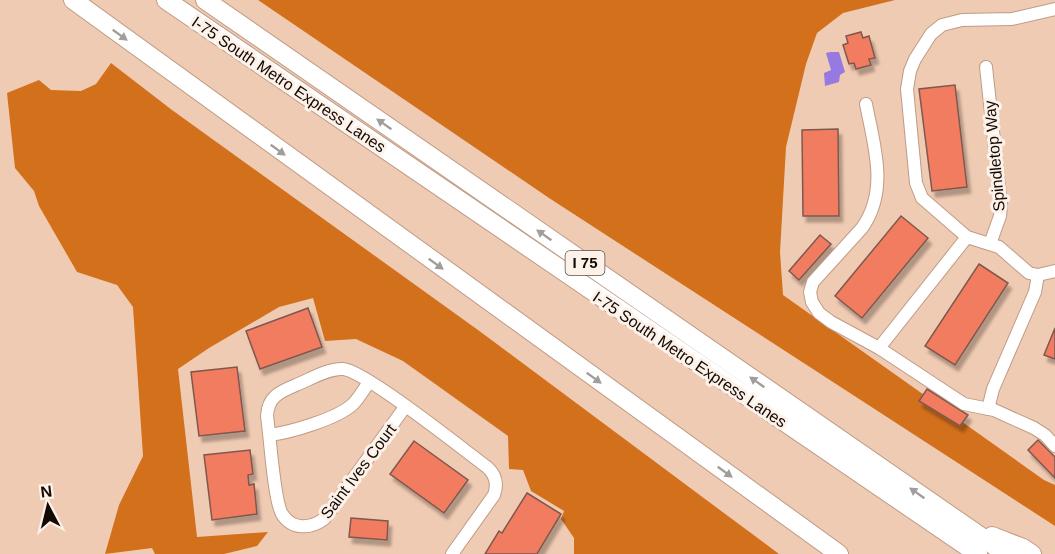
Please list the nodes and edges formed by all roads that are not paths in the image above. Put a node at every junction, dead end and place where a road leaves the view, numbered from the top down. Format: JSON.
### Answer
{"nodes":[{"id":1,"x":73,"y":0,"type":"edge"},
{"id":2,"x":165,"y":0,"type":"edge"},
{"id":3,"x":205,"y":0,"type":"edge"},
{"id":4,"x":1055,"y":9,"type":"edge"},
{"id":5,"x":986,"y":67,"type":"dead end"},
{"id":6,"x":866,"y":104,"type":"dead end"},
{"id":7,"x":967,"y":237,"type":"junction"},
{"id":8,"x":990,"y":244,"type":"junction"},
{"id":9,"x":1055,"y":271,"type":"edge"},
{"id":10,"x":1038,"y":275,"type":"junction"},
{"id":11,"x":879,"y":348,"type":"junction"},
{"id":12,"x":369,"y":381,"type":"junction"},
{"id":13,"x":405,"y":407,"type":"junction"},
{"id":14,"x":988,"y":409,"type":"junction"},
{"id":15,"x":270,"y":435,"type":"junction"},
{"id":16,"x":1055,"y":446,"type":"edge"},
{"id":17,"x":965,"y":526,"type":"junction"},
{"id":18,"x":452,"y":554,"type":"edge"},
{"id":19,"x":839,"y":554,"type":"edge"},
{"id":20,"x":978,"y":554,"type":"edge"},
{"id":21,"x":1006,"y":554,"type":"edge"},
{"id":22,"x":1032,"y":554,"type":"edge"}],
"edges":[{"from":1,"to":19,"type":"highway","one_way":true},
{"from":2,"to":20,"type":"highway","name":"I-75 South Metro Express Lanes"},
{"from":17,"to":3,"type":"highway","number":"I 75","one_way":true},
{"from":4,"to":7,"type":"street"},
{"from":5,"to":8,"type":"street","name":"Spindletop Way"},
{"from":6,"to":11,"type":"street"},
{"from":7,"to":8,"type":"street"},
{"from":7,"to":11,"type":"street"},
{"from":8,"to":10,"type":"street"},
{"from":9,"to":10,"type":"street"},
{"from":10,"to":14,"type":"street"},
{"from":11,"to":14,"type":"street"},
{"from":12,"to":13,"type":"street","name":"Saint Ives Court"},
{"from":12,"to":15,"type":"street"},
{"from":12,"to":15,"type":"street","name":"Saint Ives Court"},
{"from":13,"to":15,"type":"street","name":"Saint Ives Court"},
{"from":13,"to":18,"type":"street","name":"Saint Ives Court"},
{"from":14,"to":16,"type":"street"},
{"from":17,"to":21,"type":"highway","number":"I 75"},
{"from":17,"to":22,"type":"highway"}]}
